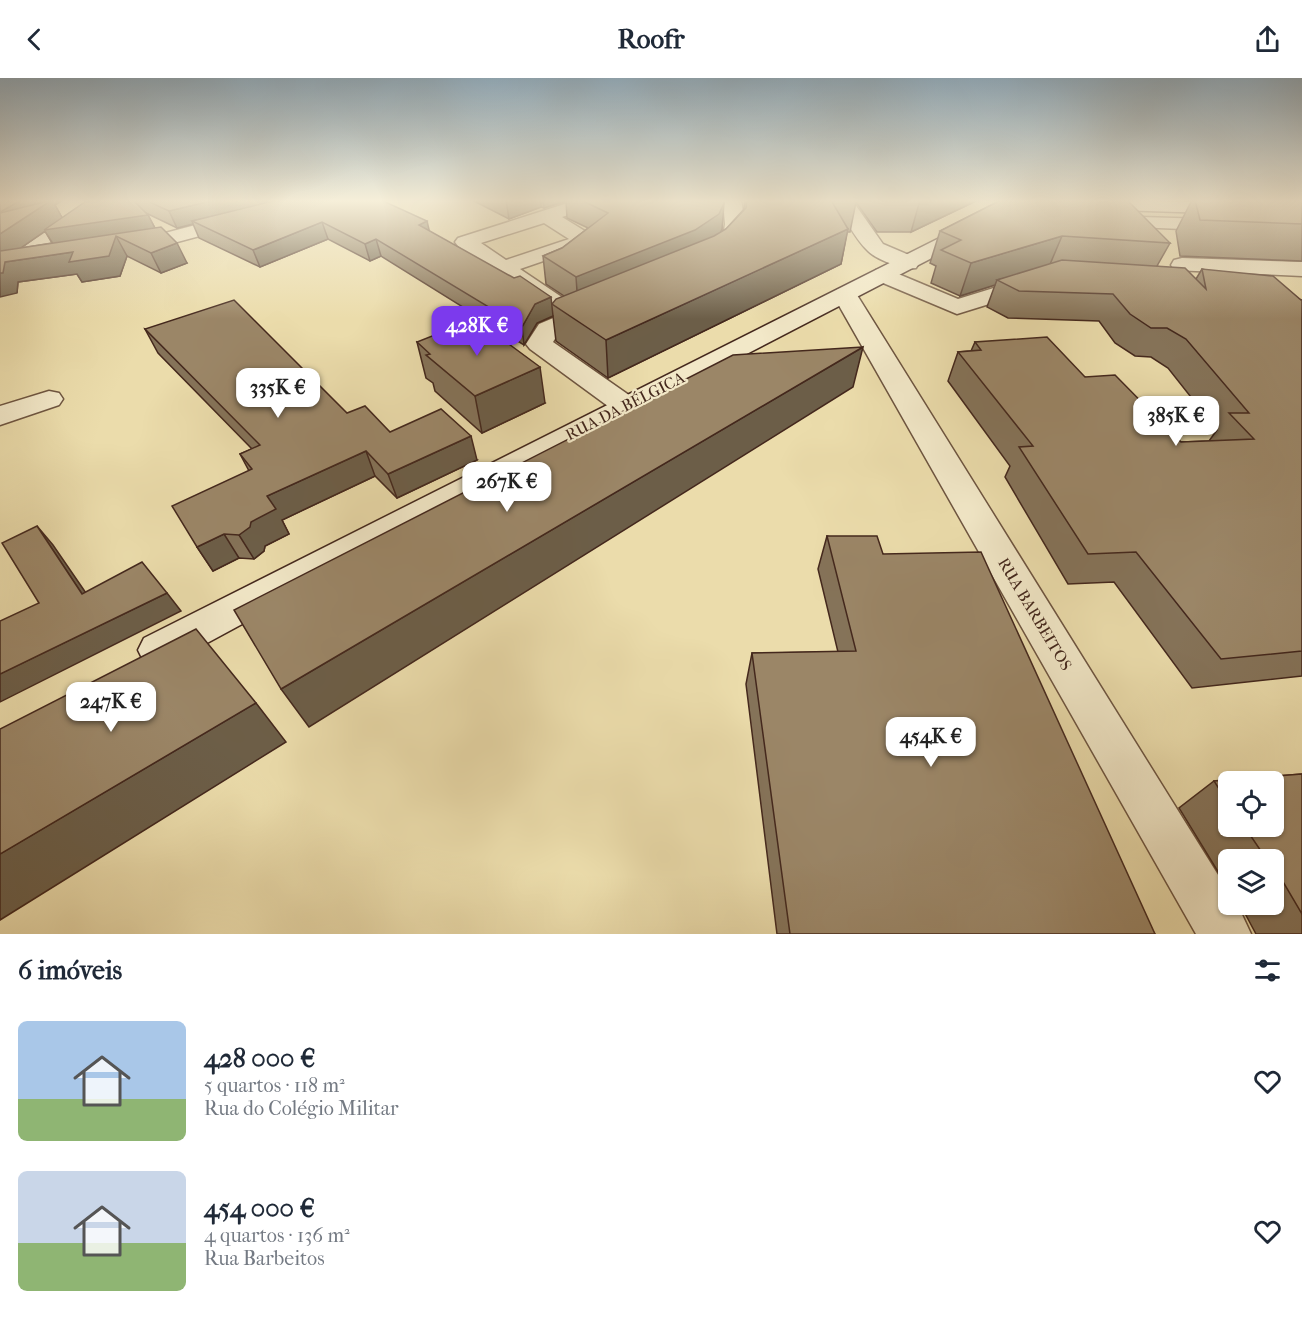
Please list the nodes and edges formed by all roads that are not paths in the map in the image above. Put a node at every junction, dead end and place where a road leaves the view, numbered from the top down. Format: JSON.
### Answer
{"nodes":[{"id":1,"x":45,"y":240,"type":"edge"},
{"id":2,"x":160,"y":240,"type":"edge"},
{"id":3,"x":471,"y":240,"type":"edge"},
{"id":4,"x":586,"y":240,"type":"edge"},
{"id":5,"x":731,"y":240,"type":"edge"},
{"id":6,"x":870,"y":240,"type":"edge"},
{"id":7,"x":955,"y":240,"type":"edge"},
{"id":8,"x":1158,"y":240,"type":"edge"},
{"id":9,"x":108,"y":248,"type":"edge"},
{"id":10,"x":62,"y":255,"type":"edge"},
{"id":11,"x":8,"y":264,"type":"edge"},
{"id":12,"x":1182,"y":265,"type":"junction"},
{"id":13,"x":503,"y":268,"type":"junction"},
{"id":14,"x":692,"y":268,"type":"edge"},
{"id":15,"x":896,"y":269,"type":"junction"},
{"id":16,"x":1302,"y":269,"type":"edge"},
{"id":17,"x":1059,"y":279,"type":"edge"},
{"id":18,"x":1204,"y":288,"type":"edge"},
{"id":19,"x":845,"y":295,"type":"junction"},
{"id":20,"x":618,"y":300,"type":"edge"},
{"id":21,"x":576,"y":317,"type":"junction"},
{"id":22,"x":48,"y":399,"type":"dead end"},
{"id":23,"x":626,"y":406,"type":"junction"},
{"id":24,"x":0,"y":416,"type":"edge"},
{"id":25,"x":137,"y":661,"type":"edge"},
{"id":26,"x":1225,"y":934,"type":"edge"}],
"edges":[{"from":1,"to":11,"type":"street"},
{"from":2,"to":9,"type":"street"},
{"from":3,"to":13,"type":"street"},
{"from":4,"to":13,"type":"street"},
{"from":5,"to":14,"type":"street"},
{"from":6,"to":15,"type":"street"},
{"from":7,"to":15,"type":"street","name":"RUA DA BÉLGICA"},
{"from":8,"to":12,"type":"street"},
{"from":10,"to":11,"type":"street"},
{"from":12,"to":16,"type":"street"},
{"from":12,"to":18,"type":"street"},
{"from":13,"to":21,"type":"street"},
{"from":15,"to":17,"type":"street"},
{"from":15,"to":19,"type":"street","name":"RUA DA BÉLGICA"},
{"from":19,"to":23,"type":"street","name":"RUA DA BÉLGICA"},
{"from":19,"to":26,"type":"street","name":"RUA BARBEITOS"},
{"from":20,"to":21,"type":"street"},
{"from":21,"to":23,"type":"street"},
{"from":22,"to":24,"type":"street"},
{"from":23,"to":25,"type":"street","name":"RUA DA BÉLGICA"}]}
